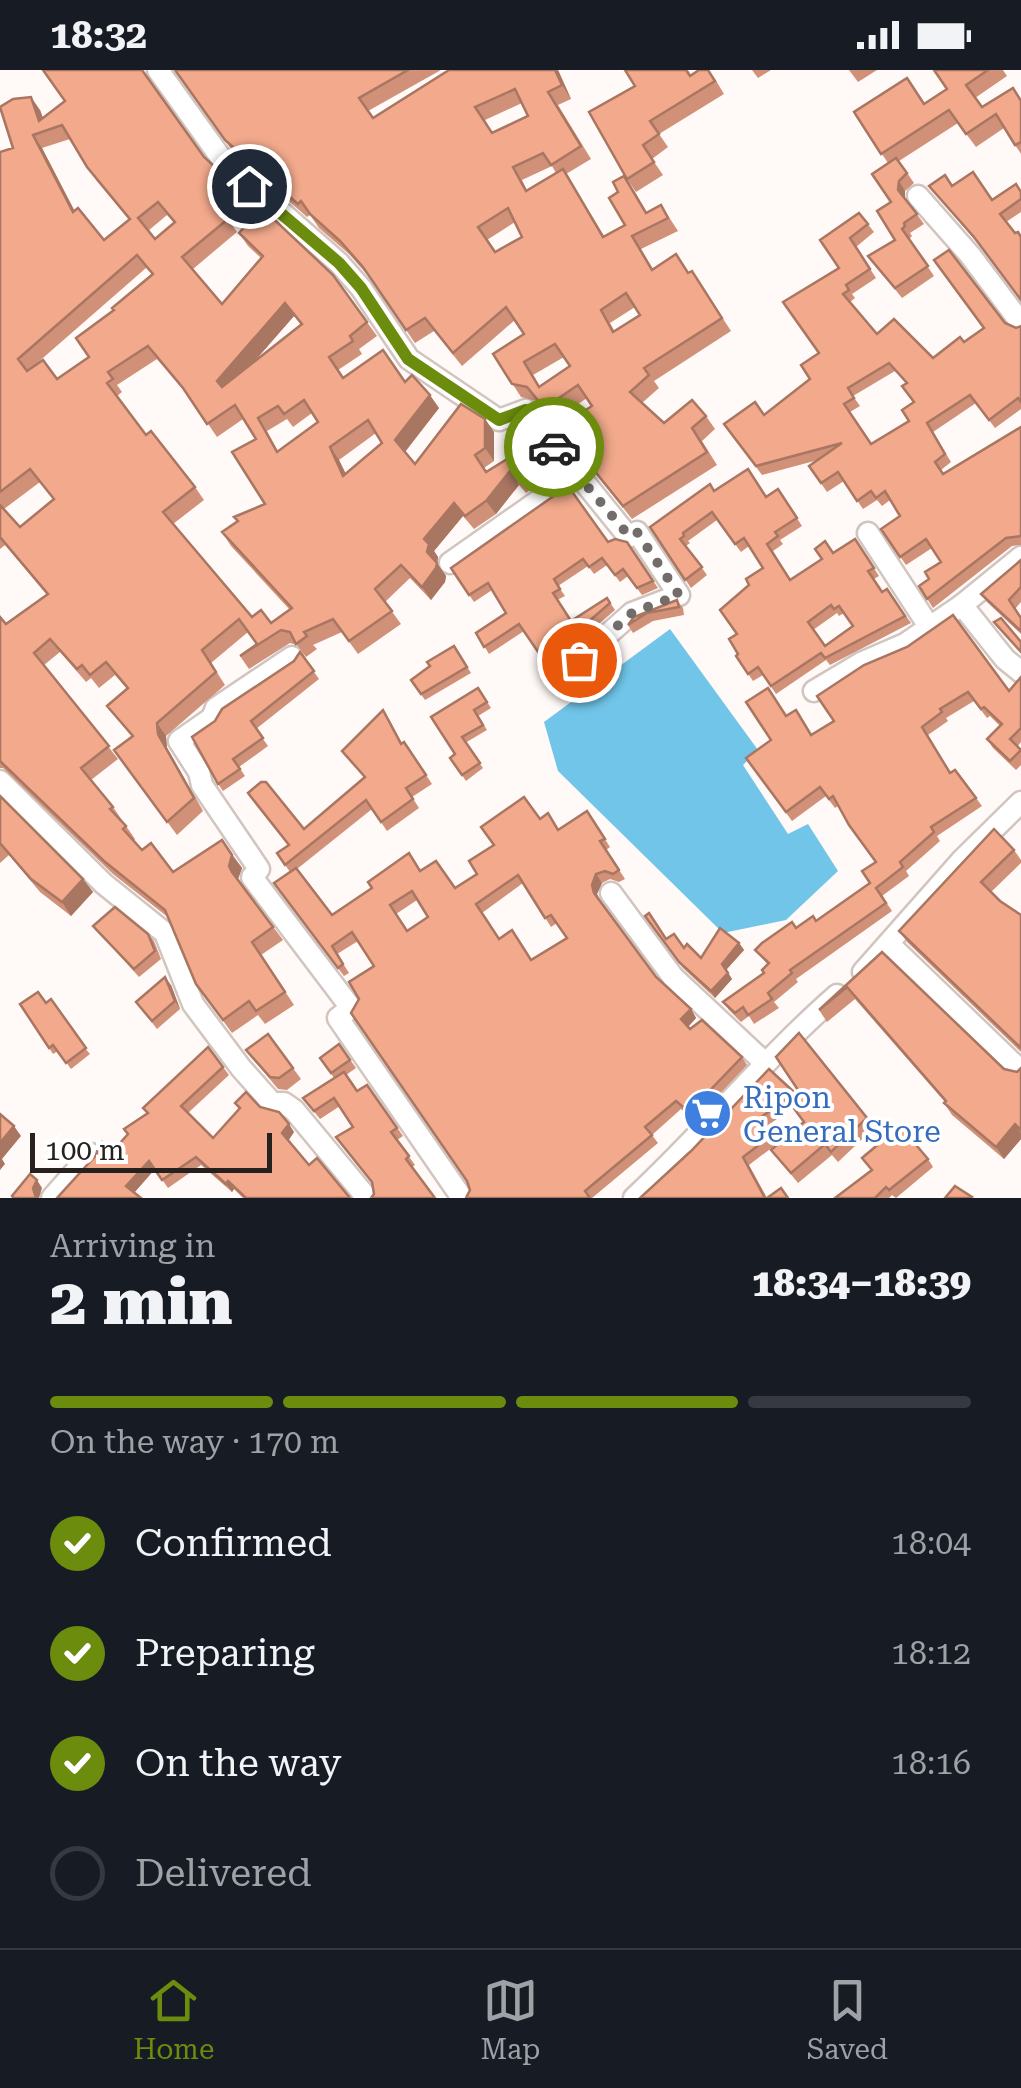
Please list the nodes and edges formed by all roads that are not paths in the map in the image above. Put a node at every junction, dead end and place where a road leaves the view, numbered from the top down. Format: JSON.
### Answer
{"nodes":[{"id":1,"x":158,"y":70,"type":"edge"},
{"id":2,"x":918,"y":196,"type":"dead end"},
{"id":3,"x":1021,"y":323,"type":"edge"},
{"id":4,"x":575,"y":475,"type":"junction"},
{"id":5,"x":868,"y":533,"type":"dead end"},
{"id":6,"x":1021,"y":556,"type":"edge"},
{"id":7,"x":450,"y":563,"type":"edge"},
{"id":8,"x":962,"y":605,"type":"junction"},
{"id":9,"x":930,"y":628,"type":"junction"},
{"id":10,"x":292,"y":657,"type":"edge"},
{"id":11,"x":579,"y":660,"type":"edge"},
{"id":12,"x":1021,"y":672,"type":"edge"},
{"id":13,"x":814,"y":691,"type":"dead end"},
{"id":14,"x":0,"y":781,"type":"edge"},
{"id":15,"x":1021,"y":802,"type":"edge"},
{"id":16,"x":611,"y":893,"type":"dead end"},
{"id":17,"x":889,"y":944,"type":"junction"},
{"id":18,"x":765,"y":1064,"type":"junction"},
{"id":19,"x":1021,"y":1071,"type":"edge"},
{"id":20,"x":92,"y":1154,"type":"edge"},
{"id":21,"x":52,"y":1198,"type":"edge"},
{"id":22,"x":366,"y":1198,"type":"edge"},
{"id":23,"x":462,"y":1198,"type":"edge"},
{"id":24,"x":634,"y":1198,"type":"edge"}],
"edges":[{"from":1,"to":4,"type":"street"},
{"from":2,"to":3,"type":"street"},
{"from":4,"to":7,"type":"street"},
{"from":4,"to":11,"type":"street"},
{"from":5,"to":9,"type":"street"},
{"from":6,"to":8,"type":"street"},
{"from":8,"to":9,"type":"street"},
{"from":8,"to":12,"type":"street"},
{"from":9,"to":13,"type":"street"},
{"from":10,"to":23,"type":"street"},
{"from":14,"to":22,"type":"street"},
{"from":15,"to":17,"type":"street"},
{"from":16,"to":18,"type":"street"},
{"from":17,"to":18,"type":"street"},
{"from":17,"to":19,"type":"street"},
{"from":18,"to":24,"type":"street"},
{"from":20,"to":21,"type":"street"}]}
